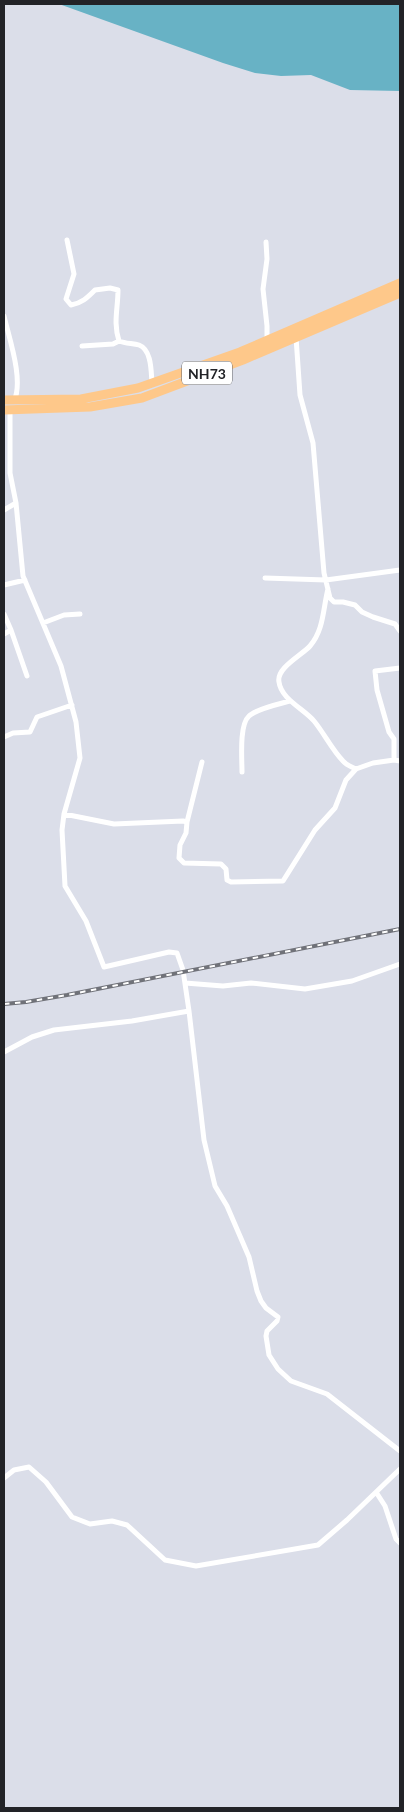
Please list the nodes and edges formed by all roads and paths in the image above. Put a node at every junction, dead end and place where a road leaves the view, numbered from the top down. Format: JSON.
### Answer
{"nodes":[{"id":1,"x":67,"y":240,"type":"dead end"},
{"id":2,"x":266,"y":242,"type":"dead end"},
{"id":3,"x":400,"y":283,"type":"edge"},
{"id":4,"x":400,"y":293,"type":"edge"},
{"id":5,"x":4,"y":316,"type":"edge"},
{"id":6,"x":296,"y":337,"type":"junction"},
{"id":7,"x":267,"y":340,"type":"junction"},
{"id":8,"x":119,"y":341,"type":"junction"},
{"id":9,"x":82,"y":346,"type":"dead end"},
{"id":10,"x":152,"y":383,"type":"junction"},
{"id":11,"x":4,"y":400,"type":"edge"},
{"id":12,"x":14,"y":400,"type":"junction"},
{"id":13,"x":7,"y":410,"type":"edge"},
{"id":14,"x":16,"y":503,"type":"junction"},
{"id":15,"x":4,"y":510,"type":"edge"},
{"id":16,"x":400,"y":570,"type":"edge"},
{"id":17,"x":265,"y":578,"type":"dead end"},
{"id":18,"x":25,"y":580,"type":"junction"},
{"id":19,"x":326,"y":580,"type":"junction"},
{"id":20,"x":4,"y":584,"type":"edge"},
{"id":21,"x":328,"y":586,"type":"junction"},
{"id":22,"x":4,"y":614,"type":"edge"},
{"id":23,"x":80,"y":614,"type":"dead end"},
{"id":24,"x":43,"y":623,"type":"junction"},
{"id":25,"x":11,"y":630,"type":"junction"},
{"id":26,"x":400,"y":631,"type":"edge"},
{"id":27,"x":4,"y":634,"type":"edge"},
{"id":28,"x":400,"y":668,"type":"edge"},
{"id":29,"x":28,"y":676,"type":"dead end"},
{"id":30,"x":290,"y":700,"type":"junction"},
{"id":31,"x":72,"y":705,"type":"junction"},
{"id":32,"x":4,"y":737,"type":"edge"},
{"id":33,"x":400,"y":738,"type":"edge"},
{"id":34,"x":394,"y":739,"type":"junction"},
{"id":35,"x":397,"y":760,"type":"edge"},
{"id":36,"x":202,"y":762,"type":"dead end"},
{"id":37,"x":356,"y":769,"type":"junction"},
{"id":38,"x":242,"y":772,"type":"dead end"},
{"id":39,"x":64,"y":814,"type":"junction"},
{"id":40,"x":187,"y":822,"type":"junction"},
{"id":41,"x":400,"y":964,"type":"edge"},
{"id":42,"x":185,"y":983,"type":"junction"},
{"id":43,"x":189,"y":1011,"type":"junction"},
{"id":44,"x":4,"y":1052,"type":"edge"},
{"id":45,"x":400,"y":1451,"type":"edge"},
{"id":46,"x":400,"y":1469,"type":"edge"},
{"id":47,"x":4,"y":1478,"type":"edge"},
{"id":48,"x":376,"y":1492,"type":"junction"},
{"id":49,"x":400,"y":1543,"type":"edge"}],
"edges":[{"from":1,"to":8,"type":"street"},
{"from":2,"to":7,"type":"street"},
{"from":3,"to":7,"type":"highway","number":"NH73"},
{"from":4,"to":6,"type":"highway","number":"NH73"},
{"from":5,"to":12,"type":"street"},
{"from":6,"to":13,"type":"highway","number":"NH73"},
{"from":6,"to":19,"type":"street"},
{"from":7,"to":10,"type":"highway","number":"NH73"},
{"from":8,"to":9,"type":"street"},
{"from":8,"to":10,"type":"street"},
{"from":10,"to":12,"type":"highway","number":"NH73"},
{"from":11,"to":12,"type":"highway","number":"NH73"},
{"from":12,"to":13,"type":"street"},
{"from":13,"to":14,"type":"street"},
{"from":14,"to":15,"type":"street"},
{"from":14,"to":18,"type":"street"},
{"from":16,"to":19,"type":"street"},
{"from":17,"to":19,"type":"street"},
{"from":18,"to":20,"type":"street"},
{"from":18,"to":24,"type":"street"},
{"from":19,"to":21,"type":"street"},
{"from":21,"to":26,"type":"street"},
{"from":21,"to":30,"type":"street"},
{"from":22,"to":25,"type":"street"},
{"from":23,"to":24,"type":"street"},
{"from":24,"to":31,"type":"street"},
{"from":25,"to":27,"type":"street"},
{"from":25,"to":29,"type":"street"},
{"from":28,"to":34,"type":"street"},
{"from":30,"to":37,"type":"street"},
{"from":30,"to":38,"type":"street"},
{"from":31,"to":32,"type":"street"},
{"from":31,"to":39,"type":"street"},
{"from":33,"to":34,"type":"street"},
{"from":34,"to":35,"type":"street"},
{"from":35,"to":37,"type":"street"},
{"from":36,"to":40,"type":"street"},
{"from":37,"to":40,"type":"street"},
{"from":39,"to":40,"type":"street"},
{"from":39,"to":42,"type":"street"},
{"from":41,"to":42,"type":"street"},
{"from":42,"to":43,"type":"street"},
{"from":43,"to":44,"type":"street"},
{"from":43,"to":45,"type":"street"},
{"from":46,"to":48,"type":"street"},
{"from":47,"to":48,"type":"street"},
{"from":48,"to":49,"type":"street"}]}
